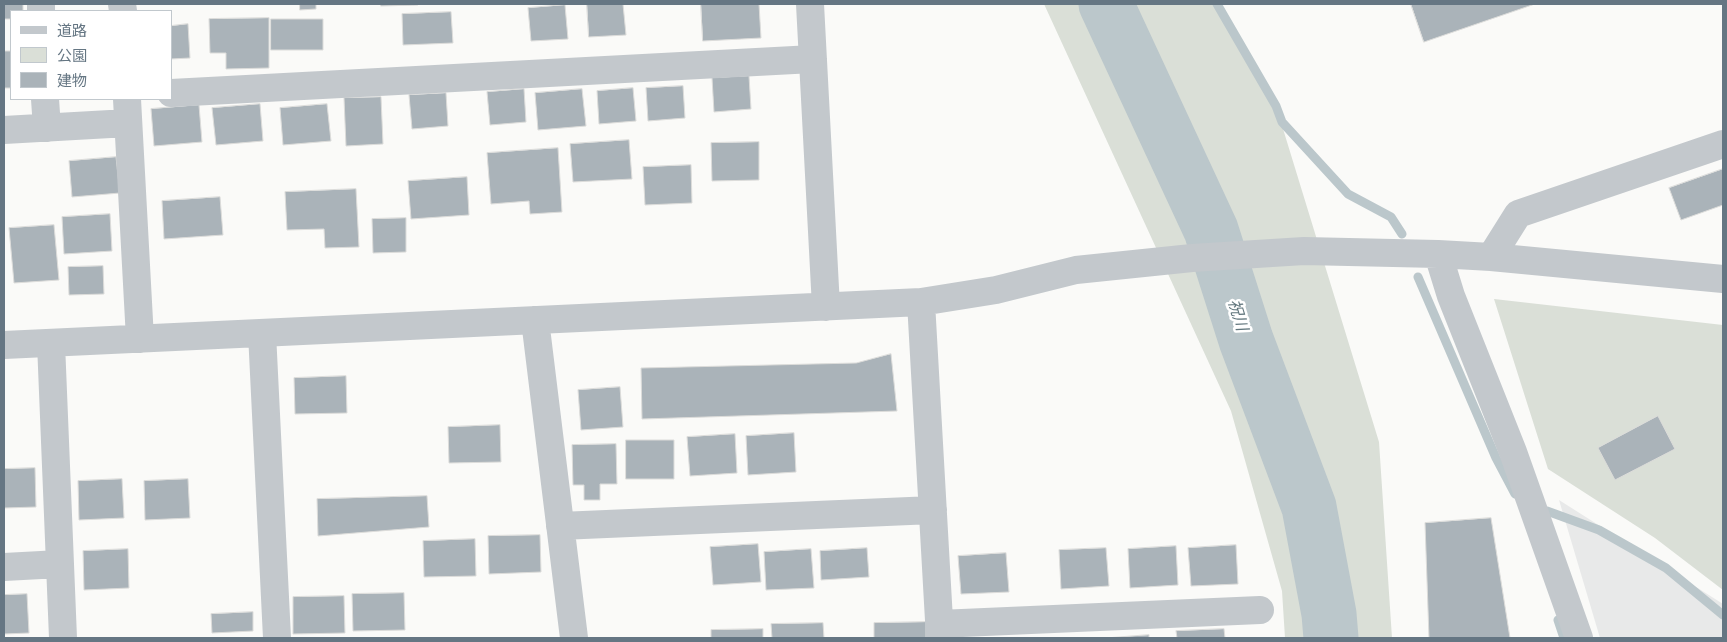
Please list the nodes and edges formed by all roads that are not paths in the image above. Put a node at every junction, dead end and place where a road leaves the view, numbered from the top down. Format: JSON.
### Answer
{"nodes":[{"id":1,"x":810,"y":4,"type":"edge"},
{"id":2,"x":813,"y":59,"type":"junction"},
{"id":3,"x":172,"y":93,"type":"edge"},
{"id":4,"x":46,"y":100,"type":"edge"},
{"id":5,"x":127,"y":111,"type":"edge"},
{"id":6,"x":47,"y":128,"type":"junction"},
{"id":7,"x":4,"y":130,"type":"edge"},
{"id":8,"x":1723,"y":144,"type":"edge"},
{"id":9,"x":1438,"y":254,"type":"junction"},
{"id":10,"x":1490,"y":257,"type":"junction"},
{"id":11,"x":1723,"y":279,"type":"edge"},
{"id":12,"x":921,"y":302,"type":"junction"},
{"id":13,"x":826,"y":307,"type":"junction"},
{"id":14,"x":535,"y":320,"type":"junction"},
{"id":15,"x":262,"y":333,"type":"junction"},
{"id":16,"x":140,"y":339,"type":"junction"},
{"id":17,"x":50,"y":343,"type":"junction"},
{"id":18,"x":4,"y":345,"type":"edge"},
{"id":19,"x":933,"y":510,"type":"junction"},
{"id":20,"x":560,"y":526,"type":"junction"},
{"id":21,"x":60,"y":564,"type":"junction"},
{"id":22,"x":4,"y":567,"type":"edge"},
{"id":23,"x":1260,"y":610,"type":"dead end"},
{"id":24,"x":939,"y":631,"type":"edge"},
{"id":25,"x":63,"y":638,"type":"edge"},
{"id":26,"x":277,"y":638,"type":"edge"},
{"id":27,"x":574,"y":638,"type":"edge"},
{"id":28,"x":1579,"y":638,"type":"edge"}],
"edges":[{"from":1,"to":2,"type":"street"},
{"from":2,"to":3,"type":"street"},
{"from":2,"to":13,"type":"street"},
{"from":4,"to":6,"type":"street"},
{"from":5,"to":6,"type":"street"},
{"from":5,"to":16,"type":"street"},
{"from":6,"to":7,"type":"street"},
{"from":8,"to":10,"type":"street"},
{"from":9,"to":10,"type":"street"},
{"from":9,"to":12,"type":"street"},
{"from":9,"to":28,"type":"street"},
{"from":10,"to":11,"type":"street"},
{"from":12,"to":13,"type":"street"},
{"from":12,"to":19,"type":"street"},
{"from":13,"to":14,"type":"street"},
{"from":14,"to":15,"type":"street"},
{"from":14,"to":20,"type":"street"},
{"from":15,"to":16,"type":"street"},
{"from":15,"to":26,"type":"street"},
{"from":16,"to":17,"type":"street"},
{"from":17,"to":18,"type":"street"},
{"from":17,"to":21,"type":"street"},
{"from":19,"to":20,"type":"street"},
{"from":19,"to":24,"type":"street"},
{"from":20,"to":27,"type":"street"},
{"from":21,"to":22,"type":"street"},
{"from":21,"to":25,"type":"street"},
{"from":23,"to":24,"type":"street"}]}
